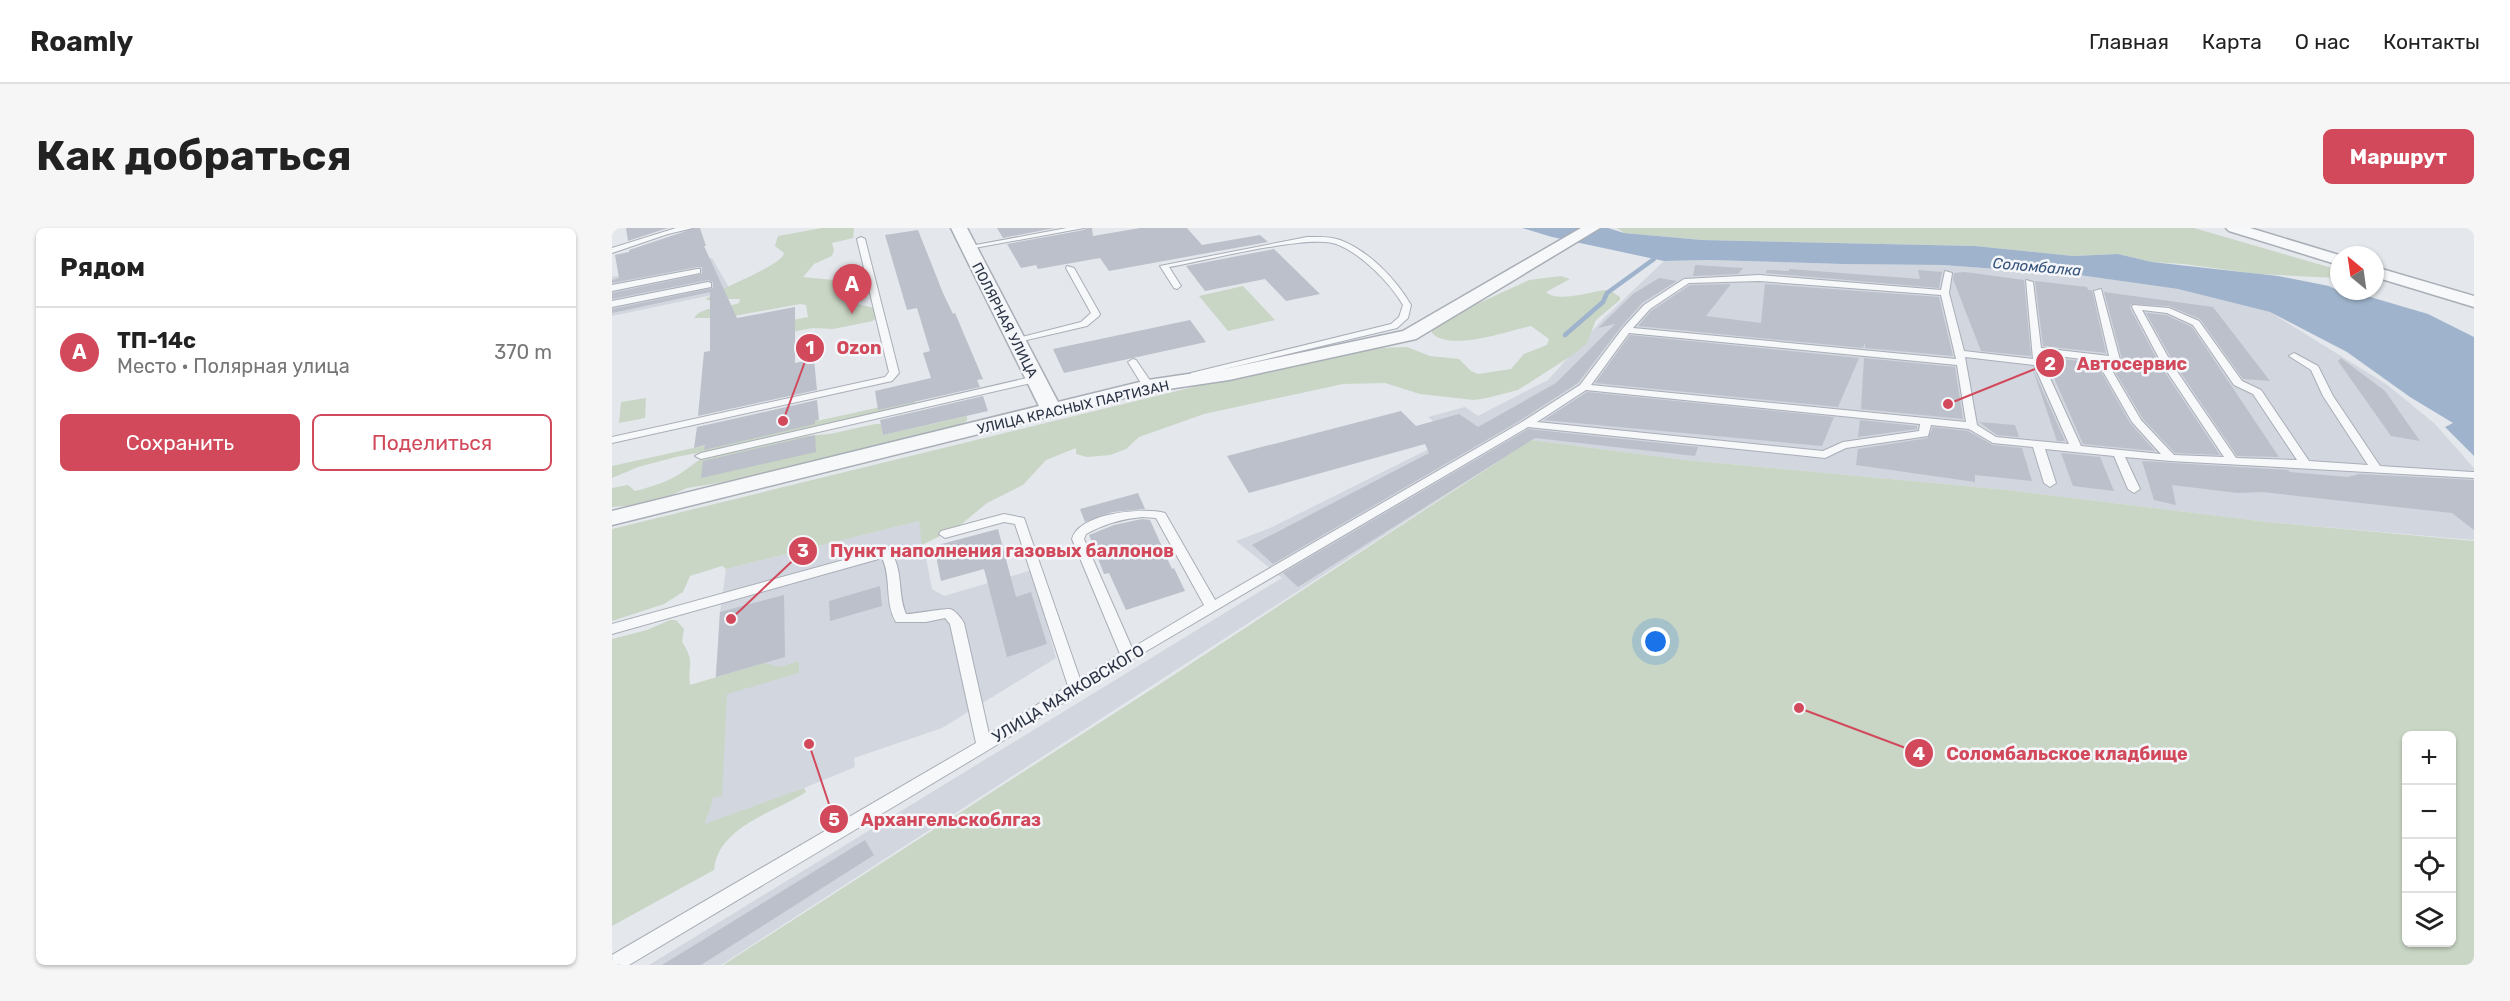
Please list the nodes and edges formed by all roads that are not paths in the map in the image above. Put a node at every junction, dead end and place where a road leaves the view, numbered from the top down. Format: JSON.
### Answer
{"nodes":[{"id":1,"x":689,"y":228,"type":"edge"},
{"id":2,"x":959,"y":228,"type":"edge"},
{"id":3,"x":1080,"y":228,"type":"edge"},
{"id":4,"x":1592,"y":228,"type":"edge"},
{"id":5,"x":2234,"y":228,"type":"edge"},
{"id":6,"x":1046,"y":231,"type":"edge"},
{"id":7,"x":861,"y":239,"type":"dead end"},
{"id":8,"x":969,"y":247,"type":"junction"},
{"id":9,"x":612,"y":251,"type":"edge"},
{"id":10,"x":2330,"y":257,"type":"edge"},
{"id":11,"x":1070,"y":268,"type":"dead end"},
{"id":12,"x":697,"y":271,"type":"dead end"},
{"id":13,"x":1948,"y":273,"type":"dead end"},
{"id":14,"x":2384,"y":275,"type":"edge"},
{"id":15,"x":2029,"y":282,"type":"dead end"},
{"id":16,"x":708,"y":285,"type":"dead end"},
{"id":17,"x":1177,"y":286,"type":"dead end"},
{"id":18,"x":612,"y":288,"type":"edge"},
{"id":19,"x":2098,"y":291,"type":"dead end"},
{"id":20,"x":1945,"y":293,"type":"junction"},
{"id":21,"x":2474,"y":302,"type":"edge"},
{"id":22,"x":612,"y":304,"type":"edge"},
{"id":23,"x":1626,"y":330,"type":"junction"},
{"id":24,"x":1017,"y":341,"type":"junction"},
{"id":25,"x":2037,"y":351,"type":"junction"},
{"id":26,"x":2294,"y":356,"type":"dead end"},
{"id":27,"x":1961,"y":358,"type":"junction"},
{"id":28,"x":2100,"y":358,"type":"junction"},
{"id":29,"x":1133,"y":362,"type":"dead end"},
{"id":30,"x":2038,"y":363,"type":"junction"},
{"id":31,"x":1036,"y":379,"type":"junction"},
{"id":32,"x":1148,"y":386,"type":"junction"},
{"id":33,"x":1584,"y":387,"type":"junction"},
{"id":34,"x":1052,"y":411,"type":"junction"},
{"id":35,"x":1926,"y":421,"type":"junction"},
{"id":36,"x":1526,"y":424,"type":"junction"},
{"id":37,"x":1972,"y":426,"type":"junction"},
{"id":38,"x":612,"y":440,"type":"edge"},
{"id":39,"x":2038,"y":445,"type":"junction"},
{"id":40,"x":2077,"y":449,"type":"junction"},
{"id":41,"x":2118,"y":453,"type":"junction"},
{"id":42,"x":701,"y":456,"type":"dead end"},
{"id":43,"x":2171,"y":458,"type":"junction"},
{"id":44,"x":2232,"y":460,"type":"junction"},
{"id":45,"x":2305,"y":464,"type":"junction"},
{"id":46,"x":2376,"y":468,"type":"junction"},
{"id":47,"x":2472,"y":475,"type":"dead end"},
{"id":48,"x":2050,"y":483,"type":"dead end"},
{"id":49,"x":2134,"y":489,"type":"dead end"},
{"id":50,"x":612,"y":518,"type":"edge"},
{"id":51,"x":945,"y":534,"type":"dead end"},
{"id":52,"x":1212,"y":607,"type":"junction"},
{"id":53,"x":612,"y":629,"type":"edge"},
{"id":54,"x":1128,"y":656,"type":"junction"},
{"id":55,"x":1076,"y":688,"type":"junction"},
{"id":56,"x":984,"y":745,"type":"junction"},
{"id":57,"x":612,"y":965,"type":"edge"}],
"edges":[{"from":1,"to":9,"type":"lane"},
{"from":2,"to":8,"type":"street","name":"ПОЛЯРНАЯ УЛИЦА"},
{"from":3,"to":6,"type":"lane"},
{"from":4,"to":32,"type":"street","name":"УЛИЦА КРАСНЫХ ПАРТИЗАН"},
{"from":5,"to":10,"type":"street"},
{"from":6,"to":8,"type":"lane"},
{"from":7,"to":38,"type":"lane"},
{"from":8,"to":24,"type":"street","name":"ПОЛЯРНАЯ УЛИЦА"},
{"from":11,"to":24,"type":"lane"},
{"from":12,"to":18,"type":"lane"},
{"from":13,"to":20,"type":"lane"},
{"from":14,"to":21,"type":"street"},
{"from":15,"to":25,"type":"lane"},
{"from":16,"to":22,"type":"lane"},
{"from":17,"to":32,"type":"lane"},
{"from":19,"to":28,"type":"lane"},
{"from":20,"to":23,"type":"lane"},
{"from":20,"to":27,"type":"lane"},
{"from":23,"to":27,"type":"lane"},
{"from":23,"to":33,"type":"lane"},
{"from":24,"to":31,"type":"street","name":"ПОЛЯРНАЯ УЛИЦА"},
{"from":25,"to":28,"type":"lane"},
{"from":25,"to":30,"type":"lane"},
{"from":26,"to":46,"type":"lane"},
{"from":27,"to":30,"type":"lane"},
{"from":27,"to":37,"type":"lane"},
{"from":28,"to":43,"type":"lane"},
{"from":29,"to":32,"type":"lane"},
{"from":30,"to":40,"type":"lane"},
{"from":31,"to":34,"type":"street","name":"ПОЛЯРНАЯ УЛИЦА"},
{"from":31,"to":42,"type":"lane"},
{"from":32,"to":34,"type":"street","name":"УЛИЦА КРАСНЫХ ПАРТИЗАН"},
{"from":33,"to":35,"type":"lane"},
{"from":33,"to":36,"type":"lane","name":"УЛИЦА МАЯКОВСКОГО"},
{"from":34,"to":50,"type":"street","name":"УЛИЦА КРАСНЫХ ПАРТИЗАН"},
{"from":35,"to":36,"type":"lane"},
{"from":35,"to":37,"type":"lane"},
{"from":36,"to":52,"type":"lane","name":"УЛИЦА МАЯКОВСКОГО"},
{"from":37,"to":39,"type":"lane"},
{"from":39,"to":40,"type":"lane"},
{"from":39,"to":48,"type":"lane"},
{"from":40,"to":41,"type":"lane"},
{"from":41,"to":43,"type":"lane"},
{"from":41,"to":49,"type":"lane"},
{"from":43,"to":44,"type":"lane"},
{"from":44,"to":45,"type":"lane"},
{"from":44,"to":45,"type":"lane"},
{"from":45,"to":46,"type":"lane"},
{"from":46,"to":47,"type":"lane"},
{"from":51,"to":55,"type":"lane"},
{"from":52,"to":54,"type":"lane","name":"УЛИЦА МАЯКОВСКОГО"},
{"from":52,"to":54,"type":"lane"},
{"from":53,"to":56,"type":"lane"},
{"from":54,"to":55,"type":"lane","name":"УЛИЦА МАЯКОВСКОГО"},
{"from":55,"to":56,"type":"lane","name":"УЛИЦА МАЯКОВСКОГО"},
{"from":56,"to":57,"type":"lane","name":"УЛИЦА МАЯКОВСКОГО"}]}
